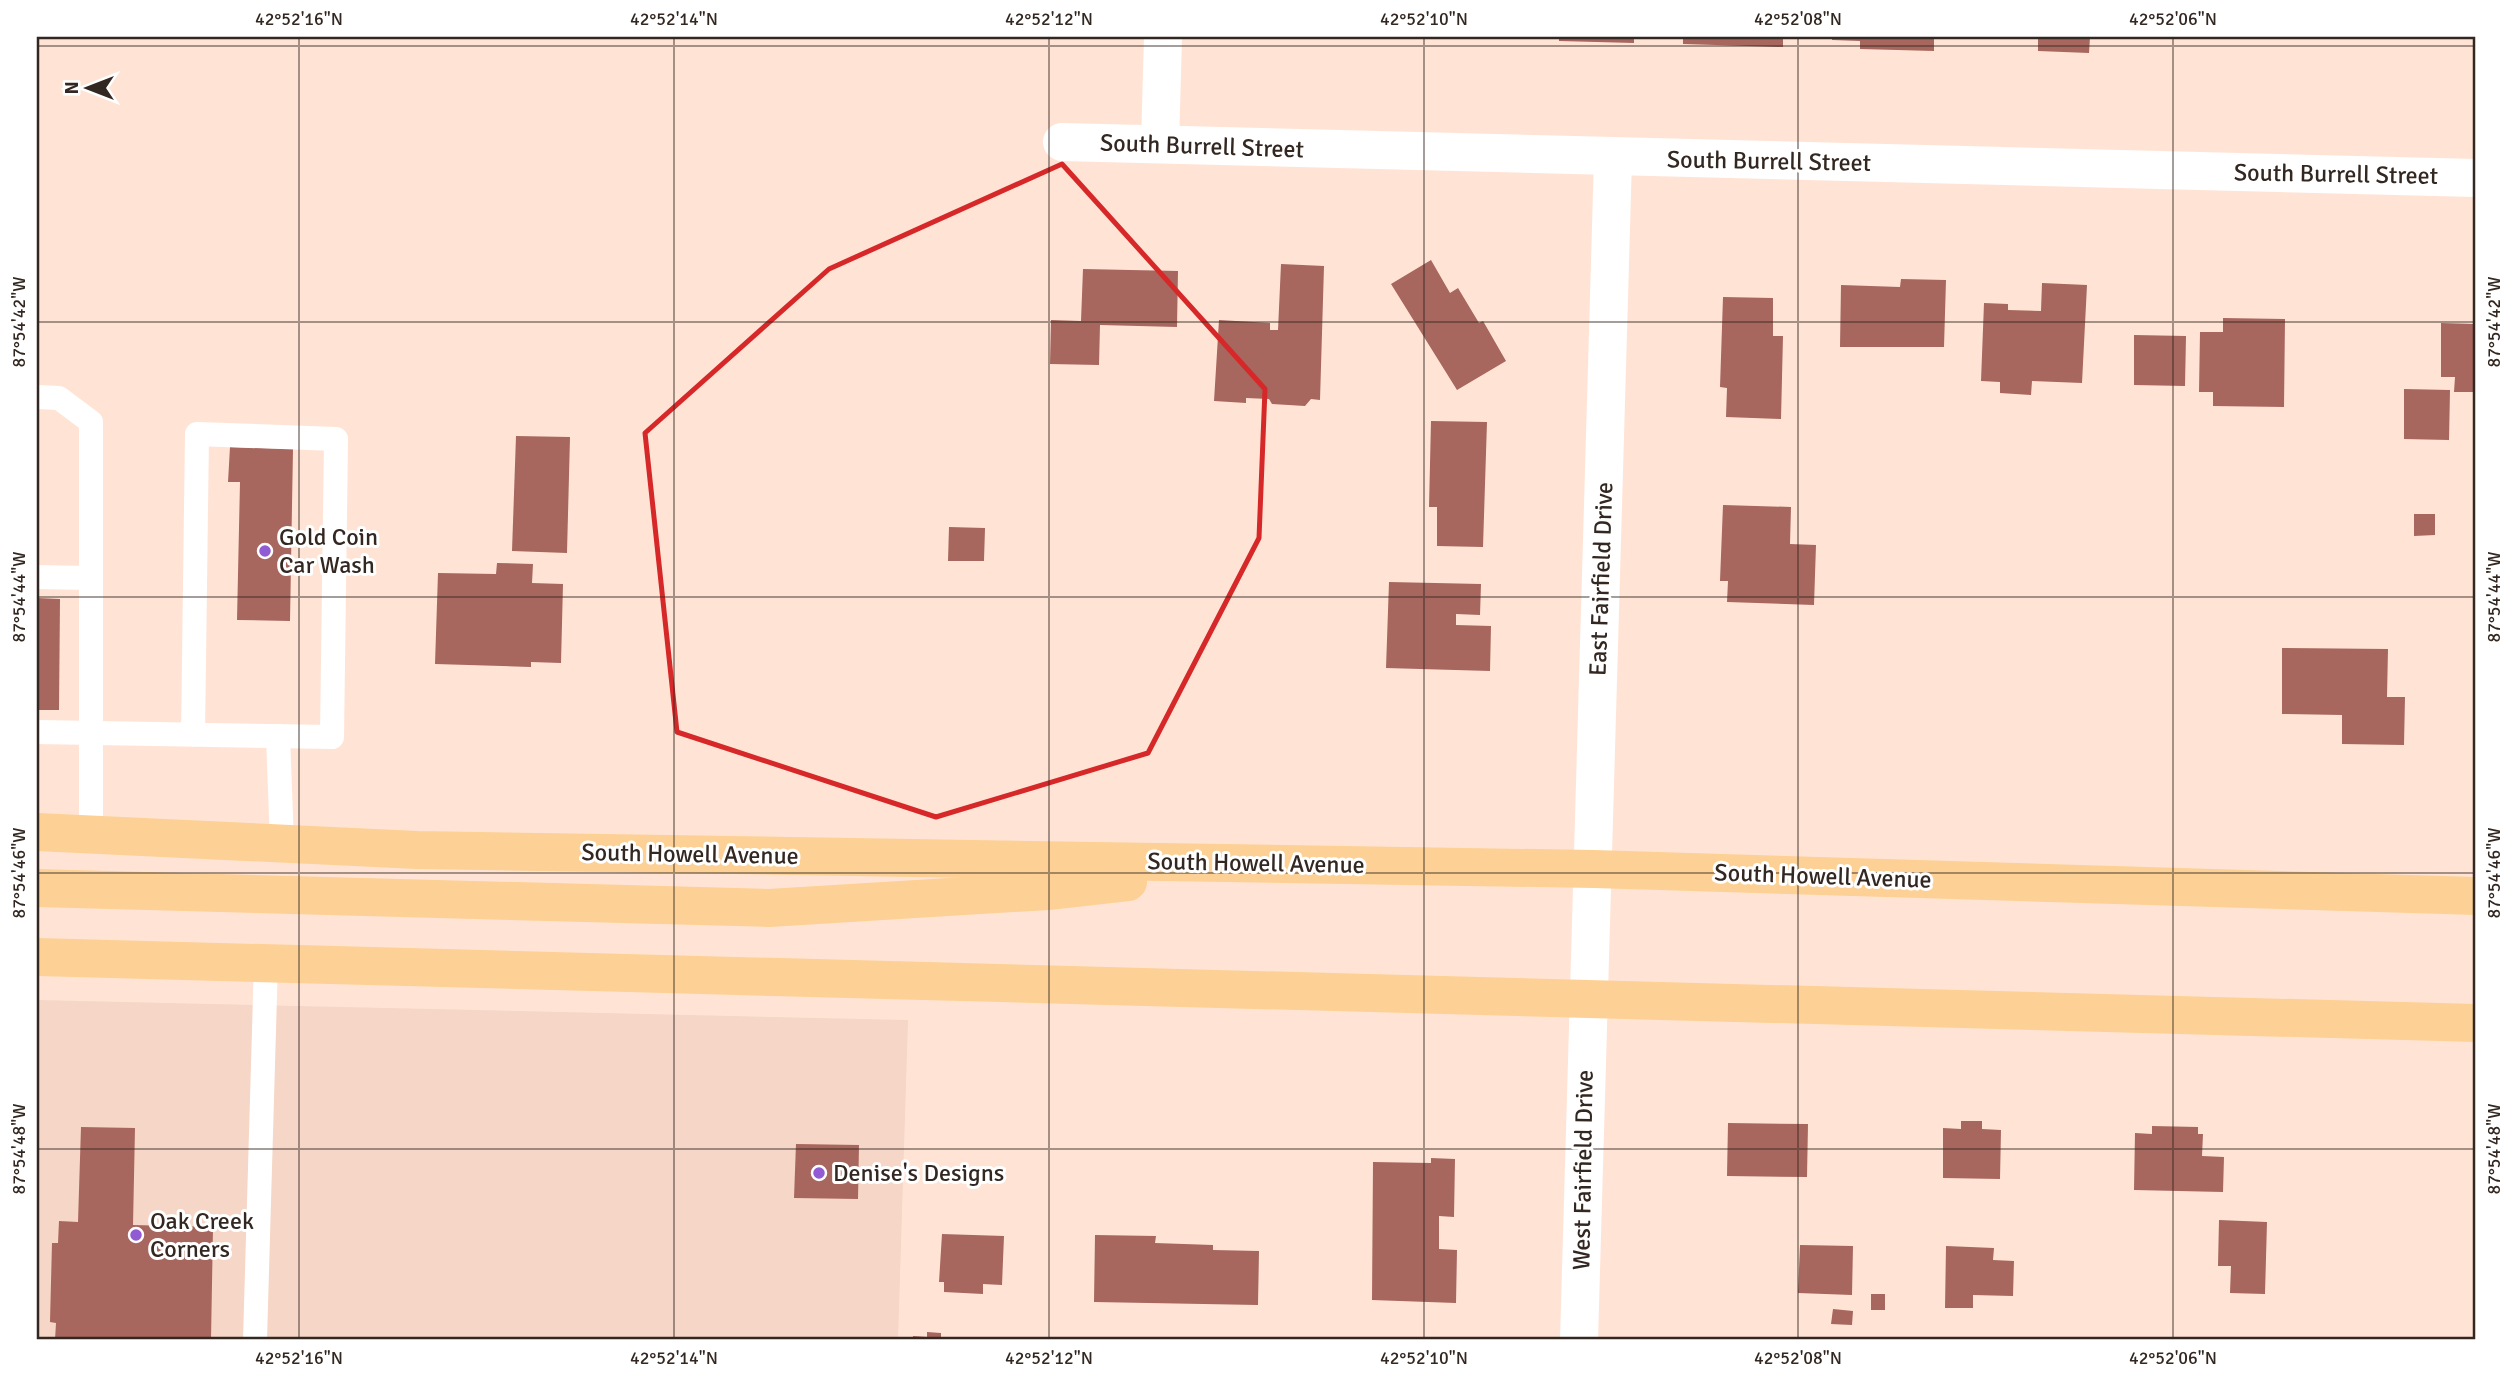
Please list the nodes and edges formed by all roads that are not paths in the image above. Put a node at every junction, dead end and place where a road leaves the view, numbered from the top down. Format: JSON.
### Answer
{"nodes":[{"id":1,"x":1163,"y":37,"type":"edge"},
{"id":2,"x":1062,"y":142,"type":"dead end"},
{"id":3,"x":1160,"y":144,"type":"junction"},
{"id":4,"x":1613,"y":158,"type":"junction"},
{"id":5,"x":2476,"y":178,"type":"edge"},
{"id":6,"x":37,"y":397,"type":"edge"},
{"id":7,"x":37,"y":577,"type":"edge"},
{"id":8,"x":91,"y":578,"type":"junction"},
{"id":9,"x":37,"y":732,"type":"edge"},
{"id":10,"x":91,"y":733,"type":"junction"},
{"id":11,"x":192,"y":735,"type":"junction"},
{"id":12,"x":278,"y":736,"type":"junction"},
{"id":13,"x":37,"y":832,"type":"edge"},
{"id":14,"x":91,"y":834,"type":"junction"},
{"id":15,"x":282,"y":843,"type":"junction"},
{"id":16,"x":1290,"y":864,"type":"junction"},
{"id":17,"x":1594,"y":869,"type":"junction"},
{"id":18,"x":37,"y":888,"type":"edge"},
{"id":19,"x":2476,"y":896,"type":"edge"},
{"id":20,"x":37,"y":957,"type":"edge"},
{"id":21,"x":266,"y":961,"type":"junction"},
{"id":22,"x":1587,"y":1000,"type":"junction"},
{"id":23,"x":2476,"y":1023,"type":"edge"},
{"id":24,"x":255,"y":1340,"type":"edge"},
{"id":25,"x":1580,"y":1340,"type":"edge"}],
"edges":[{"from":1,"to":3,"type":"street"},
{"from":2,"to":3,"type":"street","name":"South Burrell Street"},
{"from":3,"to":4,"type":"street","name":"South Burrell Street"},
{"from":4,"to":5,"type":"street","name":"South Burrell Street"},
{"from":4,"to":17,"type":"street","name":"East Fairfield Drive"},
{"from":6,"to":8,"type":"lane"},
{"from":7,"to":8,"type":"lane"},
{"from":8,"to":10,"type":"lane"},
{"from":9,"to":10,"type":"lane"},
{"from":10,"to":11,"type":"lane"},
{"from":10,"to":14,"type":"lane"},
{"from":11,"to":12,"type":"lane"},
{"from":11,"to":12,"type":"lane"},
{"from":12,"to":15,"type":"lane"},
{"from":13,"to":14,"type":"main road","name":"South Howell Avenue"},
{"from":14,"to":15,"type":"main road","name":"South Howell Avenue"},
{"from":15,"to":16,"type":"main road","name":"South Howell Avenue"},
{"from":16,"to":17,"type":"main road","name":"South Howell Avenue"},
{"from":16,"to":18,"type":"main road"},
{"from":17,"to":19,"type":"main road","name":"South Howell Avenue"},
{"from":17,"to":22,"type":"street","name":"East Fairfield Drive"},
{"from":20,"to":21,"type":"main road"},
{"from":21,"to":22,"type":"main road"},
{"from":21,"to":24,"type":"lane"},
{"from":22,"to":23,"type":"main road"},
{"from":22,"to":25,"type":"street","name":"West Fairfield Drive"}]}
